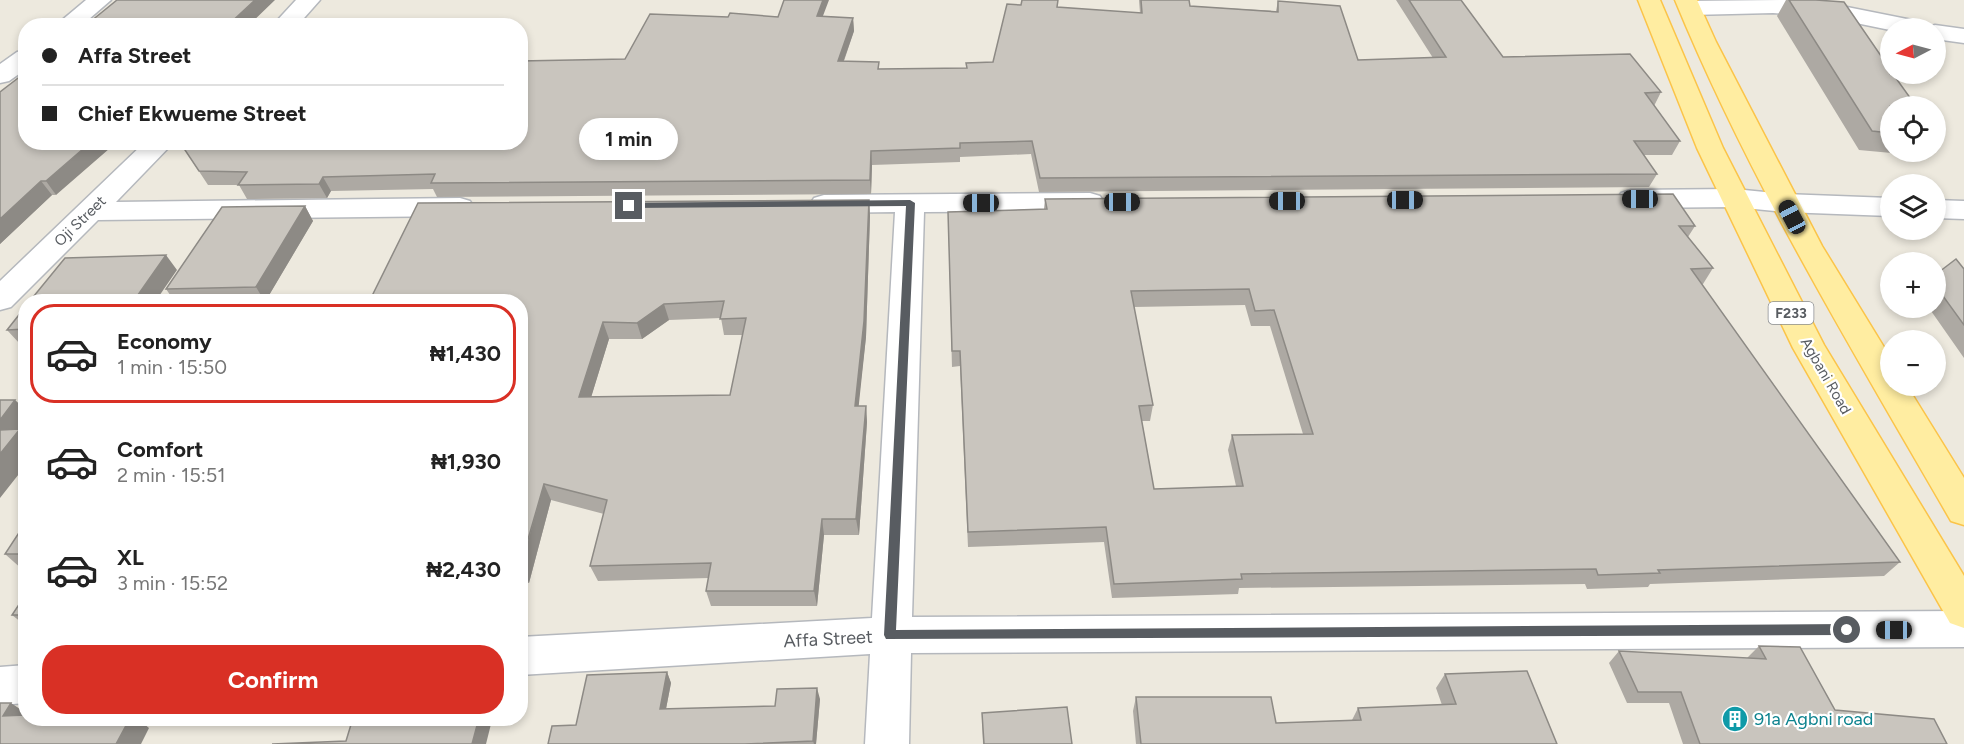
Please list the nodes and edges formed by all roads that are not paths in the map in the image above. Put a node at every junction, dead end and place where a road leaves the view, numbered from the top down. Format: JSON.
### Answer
{"nodes":[{"id":1,"x":100,"y":0,"type":"edge"},
{"id":2,"x":309,"y":0,"type":"edge"},
{"id":3,"x":1649,"y":0,"type":"edge"},
{"id":4,"x":1688,"y":4,"type":"edge"},
{"id":5,"x":76,"y":18,"type":"edge"},
{"id":6,"x":291,"y":18,"type":"edge"},
{"id":7,"x":1880,"y":21,"type":"edge"},
{"id":8,"x":1946,"y":34,"type":"edge"},
{"id":9,"x":1964,"y":36,"type":"edge"},
{"id":10,"x":18,"y":63,"type":"edge"},
{"id":11,"x":0,"y":76,"type":"edge"},
{"id":12,"x":153,"y":150,"type":"edge"},
{"id":13,"x":1734,"y":198,"type":"junction"},
{"id":14,"x":1603,"y":199,"type":"edge"},
{"id":15,"x":1113,"y":202,"type":"edge"},
{"id":16,"x":910,"y":203,"type":"junction"},
{"id":17,"x":1784,"y":203,"type":"junction"},
{"id":18,"x":804,"y":204,"type":"edge"},
{"id":19,"x":483,"y":207,"type":"edge"},
{"id":20,"x":1880,"y":207,"type":"edge"},
{"id":21,"x":1946,"y":209,"type":"edge"},
{"id":22,"x":1964,"y":210,"type":"edge"},
{"id":23,"x":90,"y":211,"type":"junction"},
{"id":24,"x":0,"y":299,"type":"edge"},
{"id":25,"x":1964,"y":510,"type":"edge"},
{"id":26,"x":1964,"y":611,"type":"edge"},
{"id":27,"x":1964,"y":629,"type":"edge"},
{"id":28,"x":890,"y":635,"type":"junction"},
{"id":29,"x":528,"y":656,"type":"edge"},
{"id":30,"x":18,"y":685,"type":"edge"},
{"id":31,"x":0,"y":686,"type":"edge"},
{"id":32,"x":887,"y":744,"type":"edge"}],
"edges":[{"from":1,"to":5,"type":"street"},
{"from":2,"to":6,"type":"street"},
{"from":3,"to":13,"type":"main road","name":"Agbani Road","number":"F233"},
{"from":4,"to":7,"type":"street"},
{"from":4,"to":17,"type":"main road"},
{"from":8,"to":9,"type":"street"},
{"from":10,"to":11,"type":"street"},
{"from":12,"to":23,"type":"street","name":"Oji Street"},
{"from":13,"to":14,"type":"street"},
{"from":13,"to":17,"type":"street"},
{"from":13,"to":26,"type":"main road","name":"Agbani Road","number":"F233"},
{"from":15,"to":16,"type":"street"},
{"from":16,"to":18,"type":"street"},
{"from":16,"to":28,"type":"street"},
{"from":17,"to":20,"type":"street"},
{"from":17,"to":25,"type":"main road"},
{"from":19,"to":23,"type":"street"},
{"from":21,"to":22,"type":"street"},
{"from":23,"to":24,"type":"street","name":"Oji Street"},
{"from":27,"to":28,"type":"street","name":"Affa Street"},
{"from":28,"to":29,"type":"street","name":"Affa Street"},
{"from":28,"to":32,"type":"street"},
{"from":30,"to":31,"type":"street"}]}
